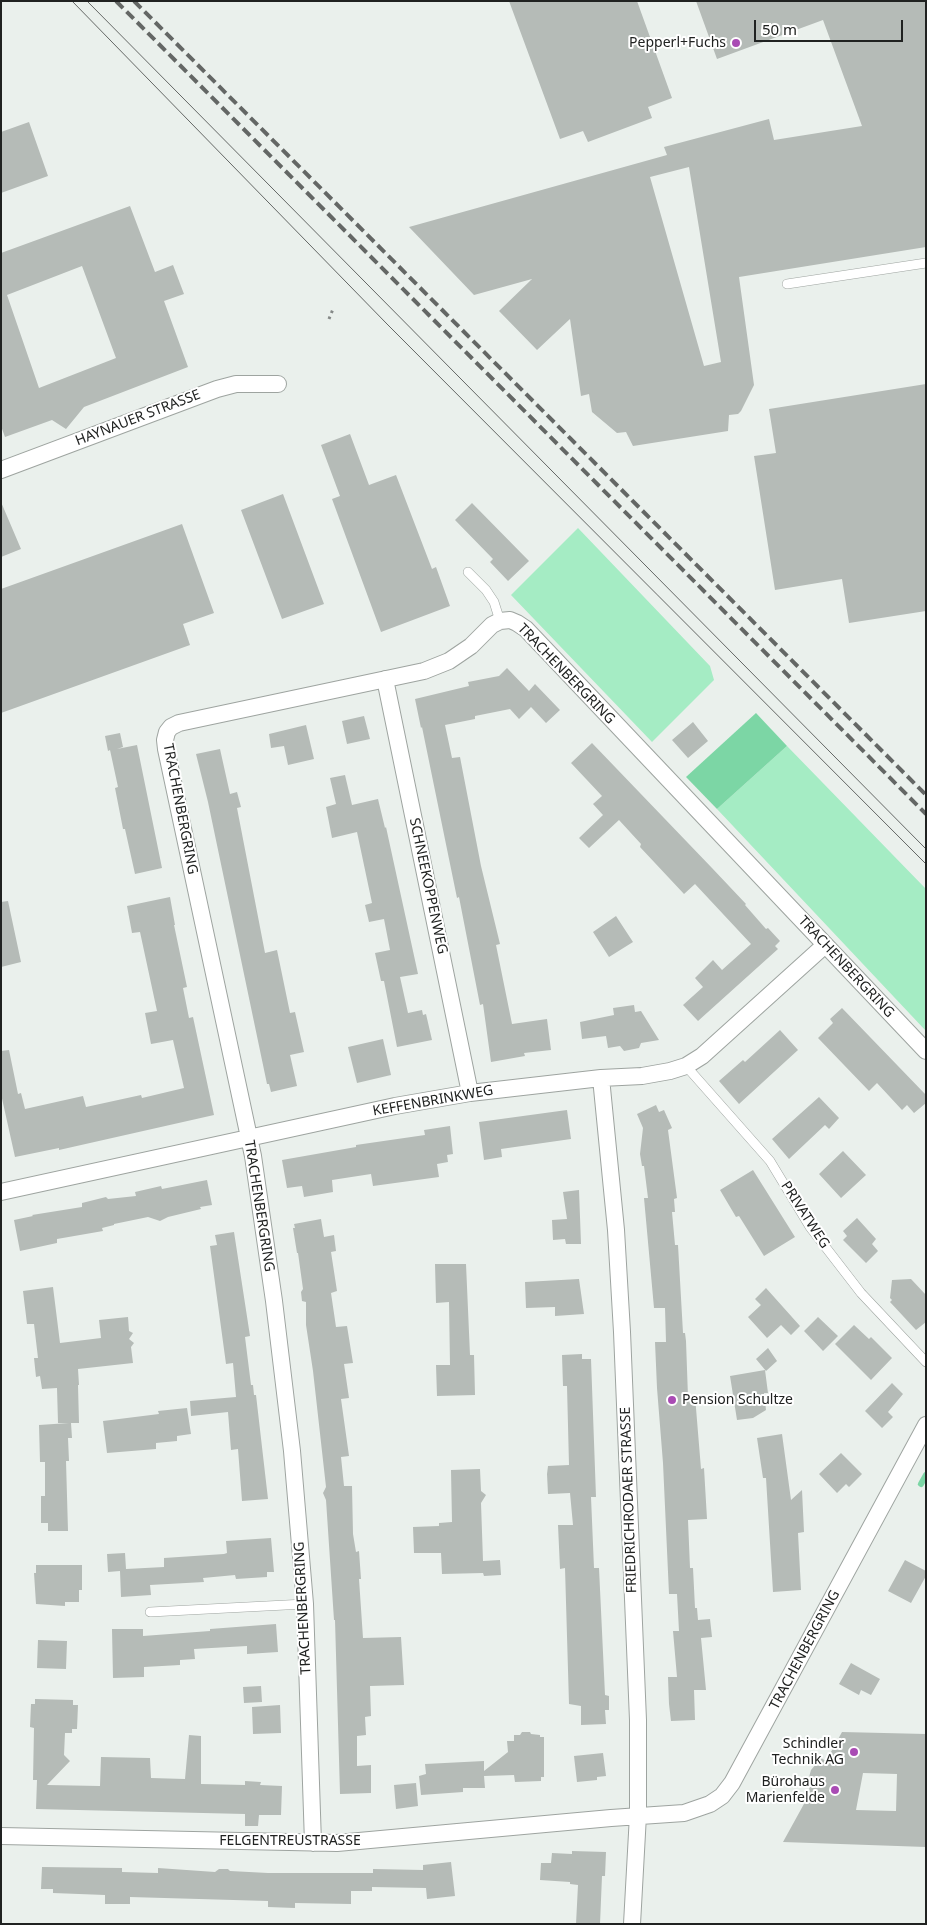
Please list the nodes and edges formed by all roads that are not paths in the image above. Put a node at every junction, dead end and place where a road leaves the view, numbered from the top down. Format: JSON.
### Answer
{"nodes":[{"id":1,"x":926,"y":263,"type":"edge"},
{"id":2,"x":787,"y":284,"type":"dead end"},
{"id":3,"x":278,"y":384,"type":"dead end"},
{"id":4,"x":1,"y":470,"type":"edge"},
{"id":5,"x":468,"y":572,"type":"dead end"},
{"id":6,"x":500,"y":621,"type":"junction"},
{"id":7,"x":385,"y":679,"type":"junction"},
{"id":8,"x":826,"y":946,"type":"junction"},
{"id":9,"x":926,"y":1051,"type":"edge"},
{"id":10,"x":686,"y":1066,"type":"junction"},
{"id":11,"x":601,"y":1078,"type":"junction"},
{"id":12,"x":470,"y":1093,"type":"junction"},
{"id":13,"x":249,"y":1138,"type":"junction"},
{"id":14,"x":1,"y":1192,"type":"edge"},
{"id":15,"x":926,"y":1362,"type":"edge"},
{"id":16,"x":926,"y":1425,"type":"edge"},
{"id":17,"x":305,"y":1604,"type":"junction"},
{"id":18,"x":150,"y":1612,"type":"dead end"},
{"id":19,"x":638,"y":1815,"type":"junction"},
{"id":20,"x":1,"y":1836,"type":"edge"},
{"id":21,"x":313,"y":1843,"type":"junction"},
{"id":22,"x":632,"y":1924,"type":"edge"}],
"edges":[{"from":1,"to":2,"type":"lane"},
{"from":3,"to":4,"type":"street","name":"HAYNAUER STRASSE"},
{"from":5,"to":6,"type":"lane"},
{"from":6,"to":7,"type":"street","name":"TRACHENBERGRING"},
{"from":6,"to":8,"type":"street","name":"TRACHENBERGRING"},
{"from":7,"to":12,"type":"street","name":"SCHNEEKOPPENWEG"},
{"from":7,"to":13,"type":"street","name":"TRACHENBERGRING"},
{"from":8,"to":9,"type":"street","name":"TRACHENBERGRING"},
{"from":8,"to":10,"type":"street","name":"KEFFENBRINKWEG"},
{"from":10,"to":11,"type":"street","name":"KEFFENBRINKWEG"},
{"from":10,"to":15,"type":"lane","name":"PRIVATWEG"},
{"from":11,"to":12,"type":"street","name":"KEFFENBRINKWEG"},
{"from":11,"to":19,"type":"street","name":"FRIEDRICHRODAER STRASSE"},
{"from":12,"to":13,"type":"street","name":"KEFFENBRINKWEG"},
{"from":13,"to":14,"type":"street","name":"KEFFENBRINKWEG"},
{"from":13,"to":17,"type":"street","name":"TRACHENBERGRING"},
{"from":16,"to":19,"type":"street","name":"TRACHENBERGRING"},
{"from":17,"to":18,"type":"lane"},
{"from":17,"to":21,"type":"street","name":"TRACHENBERGRING"},
{"from":19,"to":21,"type":"street","name":"FELGENTREUSTRASSE"},
{"from":19,"to":22,"type":"street","name":"FRIEDRICHRODAER STRASSE"},
{"from":20,"to":21,"type":"street","name":"FELGENTREUSTRASSE"}]}
